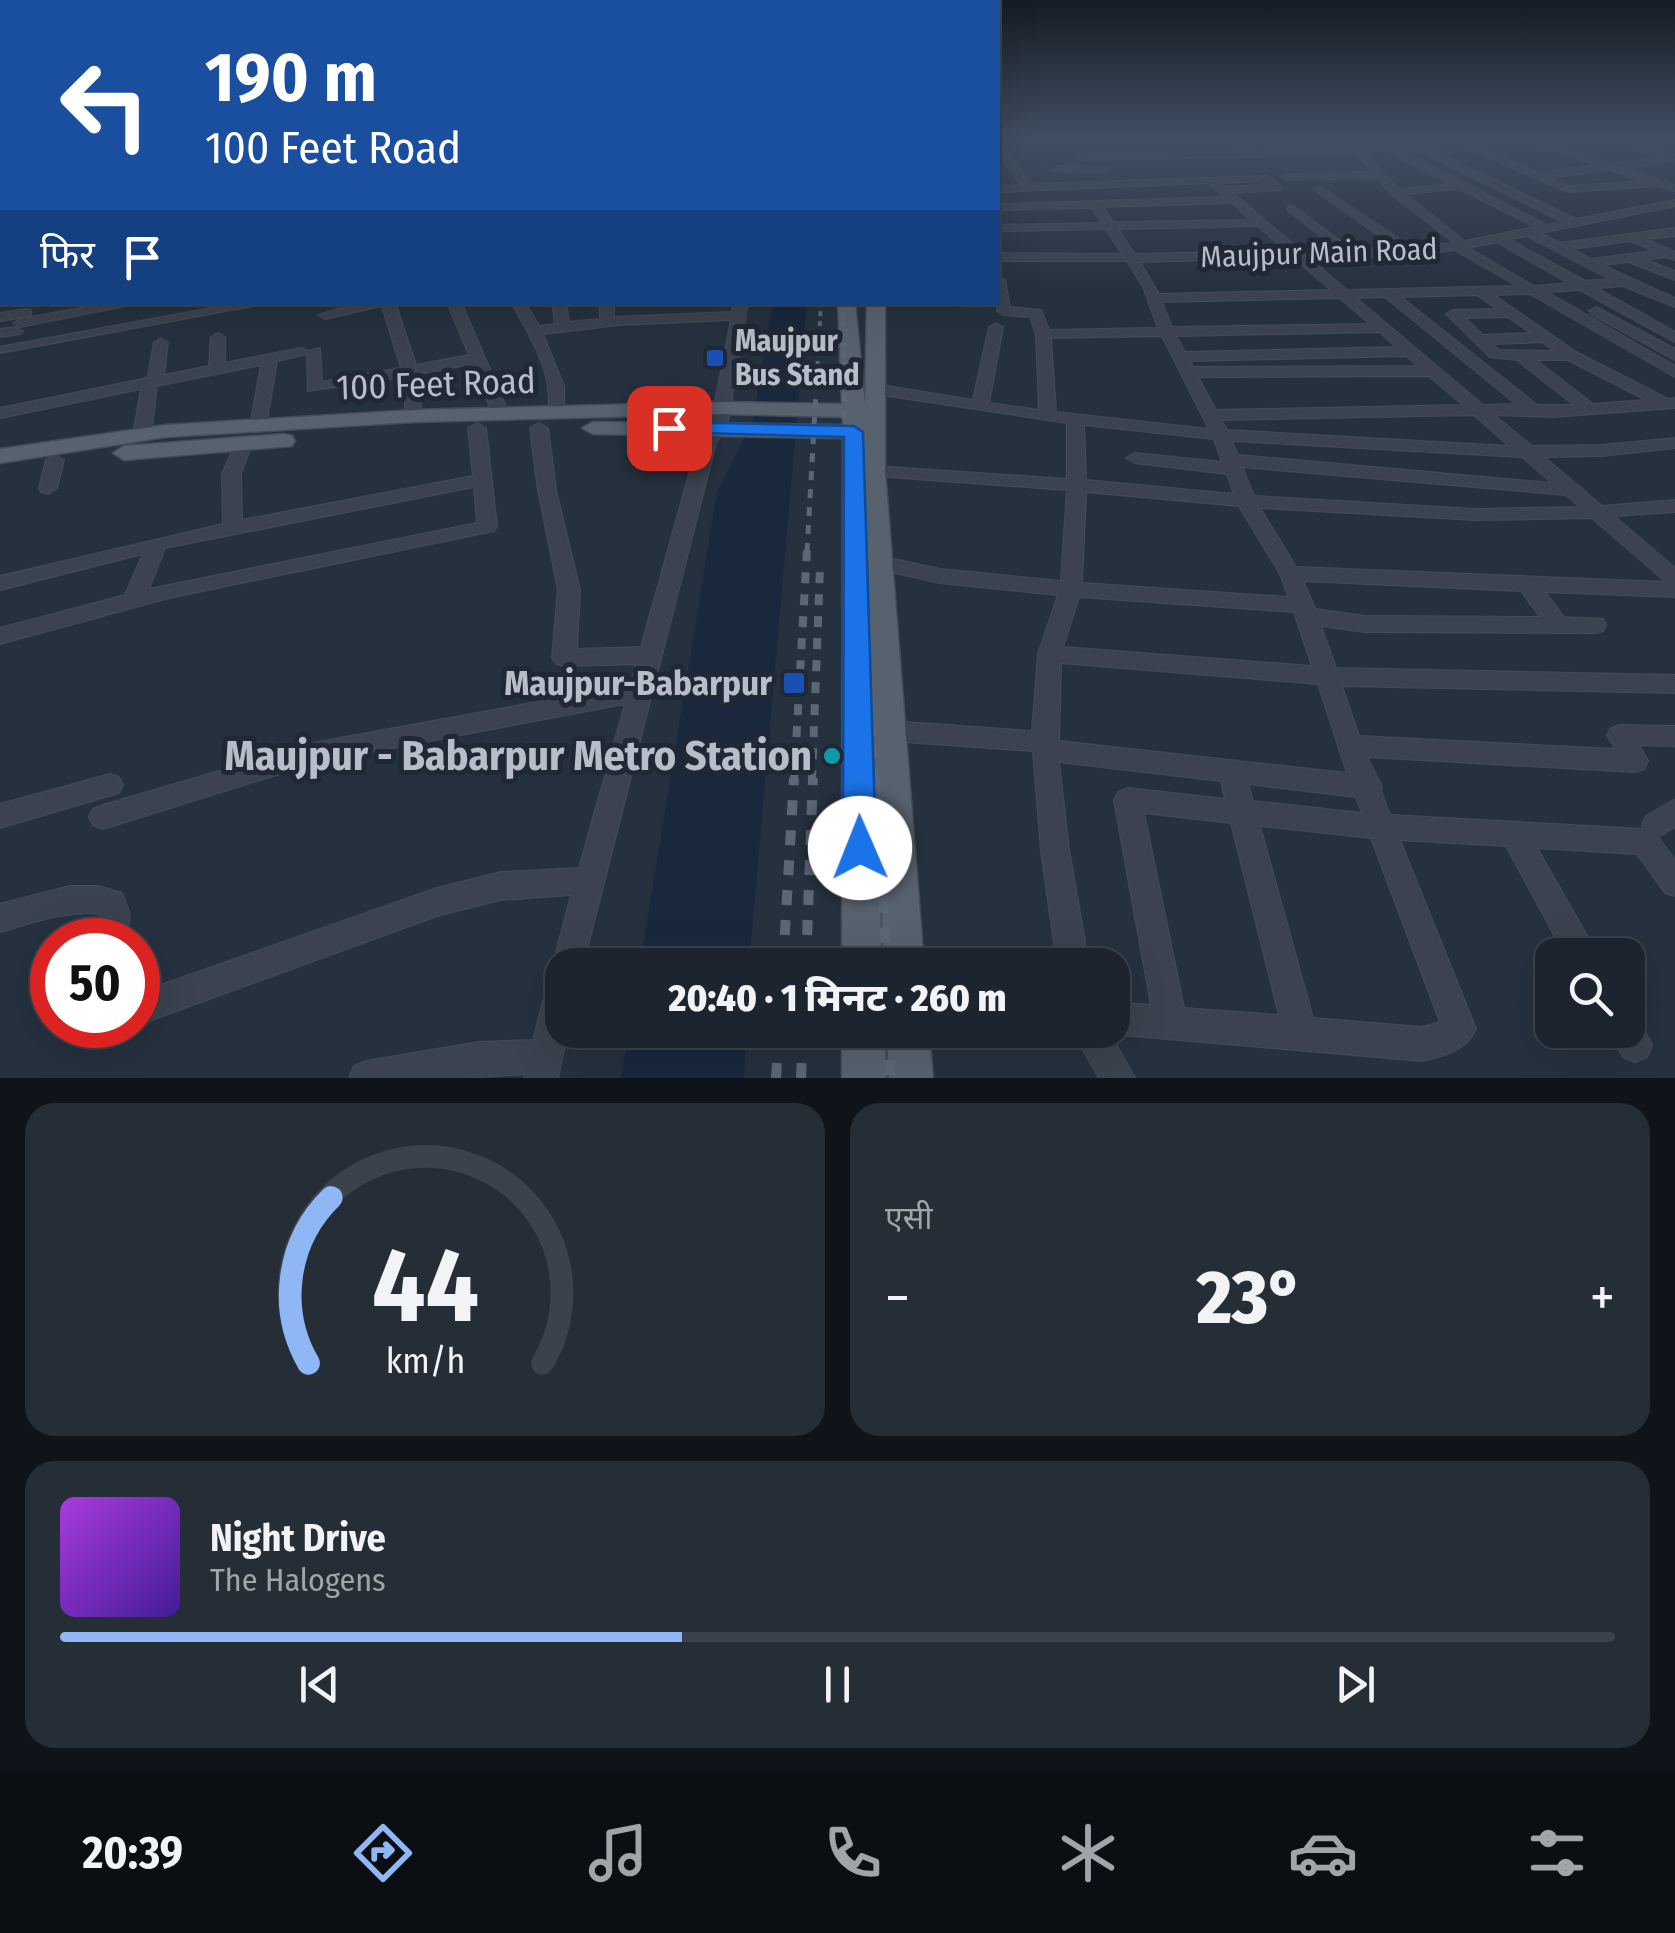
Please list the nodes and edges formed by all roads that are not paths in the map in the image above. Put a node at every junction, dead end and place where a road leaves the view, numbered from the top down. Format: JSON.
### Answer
{"nodes":[{"id":1,"x":1043,"y":187,"type":"edge"},
{"id":2,"x":1225,"y":187,"type":"edge"},
{"id":3,"x":1390,"y":187,"type":"edge"},
{"id":4,"x":1445,"y":187,"type":"edge"},
{"id":5,"x":1462,"y":187,"type":"edge"},
{"id":6,"x":1499,"y":187,"type":"edge"},
{"id":7,"x":1543,"y":187,"type":"edge"},
{"id":8,"x":1594,"y":187,"type":"edge"},
{"id":9,"x":1000,"y":188,"type":"edge"},
{"id":10,"x":1028,"y":188,"type":"joint"},
{"id":11,"x":1320,"y":188,"type":"dead end"},
{"id":12,"x":1546,"y":188,"type":"joint"},
{"id":13,"x":1573,"y":190,"type":"junction"},
{"id":14,"x":1175,"y":192,"type":"dead end"},
{"id":15,"x":1395,"y":192,"type":"junction"},
{"id":16,"x":1238,"y":200,"type":"junction"},
{"id":17,"x":1188,"y":201,"type":"junction"},
{"id":18,"x":1095,"y":203,"type":"junction"},
{"id":19,"x":1673,"y":205,"type":"edge"},
{"id":20,"x":1000,"y":207,"type":"edge"},
{"id":21,"x":1292,"y":208,"type":"dead end"},
{"id":22,"x":1636,"y":213,"type":"junction"},
{"id":23,"x":1594,"y":221,"type":"junction"},
{"id":24,"x":1258,"y":223,"type":"junction"},
{"id":25,"x":1576,"y":223,"type":"junction"},
{"id":26,"x":1112,"y":226,"type":"junction"},
{"id":27,"x":1000,"y":228,"type":"edge"},
{"id":28,"x":1546,"y":228,"type":"junction"},
{"id":29,"x":1527,"y":231,"type":"junction"},
{"id":30,"x":1675,"y":232,"type":"edge"},
{"id":31,"x":1495,"y":236,"type":"junction"},
{"id":32,"x":1634,"y":238,"type":"junction"},
{"id":33,"x":1459,"y":245,"type":"junction"},
{"id":34,"x":1559,"y":248,"type":"junction"},
{"id":35,"x":1410,"y":252,"type":"junction"},
{"id":36,"x":1350,"y":254,"type":"junction"},
{"id":37,"x":1673,"y":254,"type":"edge"},
{"id":38,"x":1294,"y":256,"type":"junction"},
{"id":39,"x":1002,"y":258,"type":"edge"},
{"id":40,"x":1629,"y":258,"type":"junction"},
{"id":41,"x":1131,"y":259,"type":"junction"},
{"id":42,"x":1589,"y":263,"type":"junction"},
{"id":43,"x":1675,"y":276,"type":"edge"},
{"id":44,"x":1623,"y":282,"type":"junction"},
{"id":45,"x":1586,"y":286,"type":"junction"},
{"id":46,"x":1000,"y":290,"type":"edge"},
{"id":47,"x":1529,"y":290,"type":"junction"},
{"id":48,"x":1480,"y":291,"type":"junction"},
{"id":49,"x":1389,"y":294,"type":"junction"},
{"id":50,"x":1346,"y":295,"type":"junction"},
{"id":51,"x":1154,"y":298,"type":"junction"},
{"id":52,"x":1496,"y":302,"type":"junction"},
{"id":53,"x":1675,"y":302,"type":"edge"},
{"id":54,"x":1450,"y":303,"type":"dead end"},
{"id":55,"x":60,"y":305,"type":"edge"},
{"id":56,"x":126,"y":305,"type":"edge"},
{"id":57,"x":253,"y":305,"type":"edge"},
{"id":58,"x":369,"y":305,"type":"edge"},
{"id":59,"x":385,"y":305,"type":"edge"},
{"id":60,"x":455,"y":305,"type":"edge"},
{"id":61,"x":520,"y":305,"type":"edge"},
{"id":62,"x":559,"y":305,"type":"edge"},
{"id":63,"x":606,"y":305,"type":"edge"},
{"id":64,"x":847,"y":305,"type":"edge"},
{"id":65,"x":876,"y":305,"type":"edge"},
{"id":66,"x":740,"y":309,"type":"edge"},
{"id":67,"x":1596,"y":311,"type":"dead end"},
{"id":68,"x":215,"y":312,"type":"edge"},
{"id":69,"x":324,"y":314,"type":"dead end"},
{"id":70,"x":0,"y":317,"type":"edge"},
{"id":71,"x":1515,"y":317,"type":"junction"},
{"id":72,"x":1576,"y":318,"type":"junction"},
{"id":73,"x":618,"y":321,"type":"junction"},
{"id":74,"x":1462,"y":324,"type":"junction"},
{"id":75,"x":996,"y":326,"type":"dead end"},
{"id":76,"x":1428,"y":326,"type":"junction"},
{"id":77,"x":563,"y":327,"type":"junction"},
{"id":78,"x":1386,"y":328,"type":"junction"},
{"id":79,"x":13,"y":331,"type":"edge"},
{"id":80,"x":533,"y":331,"type":"junction"},
{"id":81,"x":1166,"y":331,"type":"junction"},
{"id":82,"x":1043,"y":334,"type":"junction"},
{"id":83,"x":218,"y":337,"type":"dead end"},
{"id":84,"x":1546,"y":337,"type":"junction"},
{"id":85,"x":1675,"y":338,"type":"edge"},
{"id":86,"x":1479,"y":340,"type":"junction"},
{"id":87,"x":1646,"y":340,"type":"junction"},
{"id":88,"x":161,"y":342,"type":"dead end"},
{"id":89,"x":1618,"y":342,"type":"junction"},
{"id":90,"x":1410,"y":351,"type":"junction"},
{"id":91,"x":1571,"y":354,"type":"junction"},
{"id":92,"x":1521,"y":356,"type":"junction"},
{"id":93,"x":1675,"y":356,"type":"edge"},
{"id":94,"x":270,"y":357,"type":"junction"},
{"id":95,"x":480,"y":358,"type":"junction"},
{"id":96,"x":1184,"y":364,"type":"junction"},
{"id":97,"x":217,"y":368,"type":"junction"},
{"id":98,"x":410,"y":371,"type":"junction"},
{"id":99,"x":1432,"y":371,"type":"junction"},
{"id":100,"x":1675,"y":372,"type":"edge"},
{"id":101,"x":152,"y":381,"type":"junction"},
{"id":102,"x":1670,"y":403,"type":"edge"},
{"id":103,"x":980,"y":406,"type":"junction"},
{"id":104,"x":1532,"y":408,"type":"junction"},
{"id":105,"x":1589,"y":409,"type":"junction"},
{"id":106,"x":556,"y":412,"type":"junction"},
{"id":107,"x":1477,"y":412,"type":"junction"},
{"id":108,"x":0,"y":414,"type":"edge"},
{"id":109,"x":501,"y":414,"type":"junction"},
{"id":110,"x":867,"y":414,"type":"junction"},
{"id":111,"x":1211,"y":414,"type":"junction"},
{"id":112,"x":414,"y":416,"type":"junction"},
{"id":113,"x":1048,"y":417,"type":"junction"},
{"id":114,"x":719,"y":418,"type":"junction"},
{"id":115,"x":1076,"y":421,"type":"junction"},
{"id":116,"x":258,"y":426,"type":"junction"},
{"id":117,"x":477,"y":428,"type":"junction"},
{"id":118,"x":538,"y":428,"type":"junction"},
{"id":119,"x":1220,"y":433,"type":"junction"},
{"id":120,"x":142,"y":434,"type":"junction"},
{"id":121,"x":1675,"y":443,"type":"edge"},
{"id":122,"x":243,"y":444,"type":"junction"},
{"id":123,"x":1526,"y":454,"type":"junction"},
{"id":124,"x":0,"y":456,"type":"edge"},
{"id":125,"x":1135,"y":458,"type":"dead end"},
{"id":126,"x":55,"y":460,"type":"junction"},
{"id":127,"x":1231,"y":464,"type":"junction"},
{"id":128,"x":0,"y":468,"type":"edge"},
{"id":129,"x":874,"y":471,"type":"junction"},
{"id":130,"x":482,"y":480,"type":"junction"},
{"id":131,"x":1076,"y":486,"type":"junction"},
{"id":132,"x":48,"y":488,"type":"dead end"},
{"id":133,"x":1572,"y":490,"type":"junction"},
{"id":134,"x":1246,"y":502,"type":"junction"},
{"id":135,"x":1675,"y":506,"type":"edge"},
{"id":136,"x":1601,"y":514,"type":"junction"},
{"id":137,"x":233,"y":528,"type":"junction"},
{"id":138,"x":157,"y":544,"type":"junction"},
{"id":139,"x":880,"y":563,"type":"junction"},
{"id":140,"x":1290,"y":574,"type":"junction"},
{"id":141,"x":1675,"y":579,"type":"edge"},
{"id":142,"x":0,"y":583,"type":"edge"},
{"id":143,"x":1529,"y":586,"type":"junction"},
{"id":144,"x":1070,"y":588,"type":"junction"},
{"id":145,"x":1675,"y":590,"type":"edge"},
{"id":146,"x":134,"y":600,"type":"junction"},
{"id":147,"x":1305,"y":611,"type":"junction"},
{"id":148,"x":1558,"y":625,"type":"junction"},
{"id":149,"x":1594,"y":625,"type":"dead end"},
{"id":150,"x":0,"y":636,"type":"edge"},
{"id":151,"x":649,"y":654,"type":"junction"},
{"id":152,"x":1050,"y":654,"type":"junction"},
{"id":153,"x":1326,"y":674,"type":"junction"},
{"id":154,"x":1675,"y":684,"type":"edge"},
{"id":155,"x":640,"y":692,"type":"junction"},
{"id":156,"x":890,"y":731,"type":"junction"},
{"id":157,"x":1675,"y":736,"type":"edge"},
{"id":158,"x":1047,"y":746,"type":"junction"},
{"id":159,"x":1350,"y":746,"type":"junction"},
{"id":160,"x":1231,"y":769,"type":"junction"},
{"id":161,"x":110,"y":785,"type":"dead end"},
{"id":162,"x":1369,"y":787,"type":"junction"},
{"id":163,"x":1242,"y":809,"type":"junction"},
{"id":164,"x":0,"y":816,"type":"edge"},
{"id":165,"x":103,"y":818,"type":"dead end"},
{"id":166,"x":1383,"y":828,"type":"junction"},
{"id":167,"x":1515,"y":836,"type":"junction"},
{"id":168,"x":586,"y":881,"type":"junction"},
{"id":169,"x":1675,"y":883,"type":"edge"},
{"id":170,"x":0,"y":918,"type":"edge"},
{"id":171,"x":114,"y":918,"type":"edge"},
{"id":172,"x":1572,"y":938,"type":"edge"},
{"id":173,"x":571,"y":948,"type":"edge"},
{"id":174,"x":862,"y":948,"type":"edge"},
{"id":175,"x":903,"y":948,"type":"edge"},
{"id":176,"x":1071,"y":948,"type":"edge"},
{"id":177,"x":160,"y":1001,"type":"edge"},
{"id":178,"x":1130,"y":1019,"type":"edge"},
{"id":179,"x":1171,"y":1022,"type":"junction"},
{"id":180,"x":1300,"y":1034,"type":"junction"},
{"id":181,"x":863,"y":1048,"type":"edge"},
{"id":182,"x":909,"y":1048,"type":"edge"},
{"id":183,"x":1100,"y":1048,"type":"edge"},
{"id":184,"x":543,"y":1067,"type":"edge"},
{"id":185,"x":366,"y":1078,"type":"edge"},
{"id":186,"x":864,"y":1078,"type":"edge"},
{"id":187,"x":911,"y":1078,"type":"edge"},
{"id":188,"x":1118,"y":1078,"type":"edge"}],
"edges":[{"from":1,"to":10,"type":"street"},
{"from":2,"to":16,"type":"street"},
{"from":3,"to":15,"type":"street","name":"Maujpur Main Road"},
{"from":4,"to":15,"type":"street"},
{"from":5,"to":28,"type":"street"},
{"from":6,"to":25,"type":"street"},
{"from":7,"to":12,"type":"street"},
{"from":8,"to":13,"type":"street"},
{"from":9,"to":10,"type":"street"},
{"from":11,"to":35,"type":"street"},
{"from":12,"to":13,"type":"street"},
{"from":13,"to":22,"type":"street"},
{"from":14,"to":17,"type":"street"},
{"from":15,"to":33,"type":"street","name":"Maujpur Main Road"},
{"from":16,"to":17,"type":"street"},
{"from":16,"to":24,"type":"street"},
{"from":17,"to":18,"type":"street"},
{"from":18,"to":20,"type":"street"},
{"from":18,"to":26,"type":"street"},
{"from":19,"to":22,"type":"street"},
{"from":21,"to":36,"type":"street"},
{"from":22,"to":23,"type":"street"},
{"from":23,"to":25,"type":"street"},
{"from":23,"to":32,"type":"street"},
{"from":24,"to":26,"type":"street"},
{"from":24,"to":38,"type":"street"},
{"from":25,"to":28,"type":"street"},
{"from":26,"to":27,"type":"street"},
{"from":26,"to":41,"type":"street"},
{"from":28,"to":29,"type":"street"},
{"from":29,"to":31,"type":"street"},
{"from":29,"to":34,"type":"street"},
{"from":30,"to":32,"type":"street"},
{"from":31,"to":33,"type":"street"},
{"from":31,"to":45,"type":"street"},
{"from":32,"to":34,"type":"street"},
{"from":32,"to":37,"type":"street"},
{"from":33,"to":35,"type":"street","name":"Maujpur Main Road"},
{"from":33,"to":47,"type":"street"},
{"from":34,"to":42,"type":"street"},
{"from":35,"to":36,"type":"street","name":"Maujpur Main Road"},
{"from":36,"to":38,"type":"street","name":"Maujpur Main Road"},
{"from":37,"to":40,"type":"street"},
{"from":38,"to":41,"type":"street","name":"Maujpur Main Road"},
{"from":38,"to":50,"type":"street"},
{"from":39,"to":41,"type":"street","name":"Maujpur Main Road"},
{"from":40,"to":42,"type":"street"},
{"from":40,"to":43,"type":"street"},
{"from":41,"to":51,"type":"street"},
{"from":42,"to":44,"type":"street"},
{"from":44,"to":45,"type":"street"},
{"from":44,"to":53,"type":"street"},
{"from":45,"to":47,"type":"street"},
{"from":45,"to":85,"type":"street"},
{"from":46,"to":82,"type":"street"},
{"from":47,"to":48,"type":"street"},
{"from":47,"to":72,"type":"street"},
{"from":48,"to":49,"type":"street"},
{"from":48,"to":52,"type":"street"},
{"from":49,"to":50,"type":"street"},
{"from":49,"to":76,"type":"street"},
{"from":50,"to":51,"type":"street"},
{"from":50,"to":78,"type":"street"},
{"from":51,"to":81,"type":"street"},
{"from":52,"to":54,"type":"street"},
{"from":52,"to":71,"type":"street"},
{"from":55,"to":79,"type":"street"},
{"from":56,"to":79,"type":"street"},
{"from":57,"to":68,"type":"street"},
{"from":58,"to":69,"type":"street"},
{"from":59,"to":98,"type":"street"},
{"from":60,"to":95,"type":"street"},
{"from":61,"to":80,"type":"street"},
{"from":62,"to":77,"type":"street"},
{"from":63,"to":73,"type":"street"},
{"from":64,"to":110,"type":"main road"},
{"from":65,"to":110,"type":"main road"},
{"from":66,"to":73,"type":"street"},
{"from":66,"to":114,"type":"street"},
{"from":67,"to":87,"type":"street"},
{"from":68,"to":79,"type":"street"},
{"from":70,"to":79,"type":"street"},
{"from":71,"to":72,"type":"street"},
{"from":71,"to":74,"type":"street"},
{"from":71,"to":84,"type":"street"},
{"from":72,"to":89,"type":"street"},
{"from":73,"to":77,"type":"street"},
{"from":74,"to":76,"type":"street"},
{"from":74,"to":86,"type":"street"},
{"from":75,"to":103,"type":"street"},
{"from":76,"to":104,"type":"street"},
{"from":77,"to":80,"type":"street"},
{"from":78,"to":81,"type":"street"},
{"from":78,"to":90,"type":"street"},
{"from":80,"to":106,"type":"street"},
{"from":81,"to":82,"type":"street"},
{"from":81,"to":96,"type":"street"},
{"from":82,"to":113,"type":"street"},
{"from":83,"to":97,"type":"street"},
{"from":84,"to":86,"type":"street"},
{"from":84,"to":91,"type":"street"},
{"from":86,"to":92,"type":"street"},
{"from":87,"to":89,"type":"street"},
{"from":87,"to":93,"type":"street"},
{"from":88,"to":101,"type":"street"},
{"from":89,"to":100,"type":"street"},
{"from":90,"to":96,"type":"street"},
{"from":90,"to":99,"type":"street"},
{"from":91,"to":92,"type":"street"},
{"from":91,"to":102,"type":"street"},
{"from":92,"to":105,"type":"street"},
{"from":94,"to":97,"type":"street"},
{"from":94,"to":98,"type":"street"},
{"from":94,"to":116,"type":"street"},
{"from":95,"to":98,"type":"street"},
{"from":95,"to":109,"type":"street"},
{"from":96,"to":99,"type":"street"},
{"from":96,"to":111,"type":"street"},
{"from":97,"to":101,"type":"street"},
{"from":98,"to":112,"type":"street"},
{"from":99,"to":107,"type":"street"},
{"from":101,"to":108,"type":"street"},
{"from":101,"to":120,"type":"street"},
{"from":102,"to":105,"type":"street"},
{"from":103,"to":110,"type":"street"},
{"from":103,"to":113,"type":"street"},
{"from":104,"to":105,"type":"street"},
{"from":104,"to":107,"type":"street"},
{"from":106,"to":109,"type":"main road","name":"100 Feet Road"},
{"from":106,"to":114,"type":"main road","name":"100 Feet Road"},
{"from":107,"to":111,"type":"street"},
{"from":107,"to":123,"type":"street"},
{"from":109,"to":112,"type":"main road","name":"100 Feet Road"},
{"from":110,"to":114,"type":"main road","name":"100 Feet Road"},
{"from":110,"to":129,"type":"main road"},
{"from":110,"to":174,"type":"main road"},
{"from":111,"to":119,"type":"street"},
{"from":112,"to":116,"type":"main road","name":"100 Feet Road"},
{"from":113,"to":115,"type":"street"},
{"from":114,"to":118,"type":"main road","name":"100 Feet Road"},
{"from":114,"to":151,"type":"street"},
{"from":115,"to":119,"type":"street"},
{"from":115,"to":131,"type":"street"},
{"from":116,"to":120,"type":"main road","name":"100 Feet Road"},
{"from":117,"to":118,"type":"main road","name":"100 Feet Road"},
{"from":117,"to":122,"type":"main road","name":"100 Feet Road"},
{"from":117,"to":130,"type":"street"},
{"from":118,"to":151,"type":"street"},
{"from":119,"to":123,"type":"street"},
{"from":119,"to":127,"type":"street"},
{"from":120,"to":124,"type":"main road","name":"100 Feet Road"},
{"from":121,"to":123,"type":"street"},
{"from":122,"to":126,"type":"main road","name":"100 Feet Road"},
{"from":122,"to":137,"type":"street"},
{"from":123,"to":133,"type":"street"},
{"from":125,"to":127,"type":"street"},
{"from":126,"to":128,"type":"main road","name":"100 Feet Road"},
{"from":126,"to":132,"type":"street"},
{"from":127,"to":133,"type":"street"},
{"from":127,"to":134,"type":"street"},
{"from":129,"to":131,"type":"street"},
{"from":129,"to":139,"type":"main road"},
{"from":130,"to":137,"type":"street"},
{"from":130,"to":146,"type":"street"},
{"from":131,"to":134,"type":"street"},
{"from":131,"to":144,"type":"street"},
{"from":133,"to":136,"type":"street"},
{"from":134,"to":136,"type":"street"},
{"from":134,"to":140,"type":"street"},
{"from":135,"to":136,"type":"street"},
{"from":136,"to":141,"type":"street"},
{"from":137,"to":138,"type":"street"},
{"from":138,"to":142,"type":"street"},
{"from":138,"to":146,"type":"street"},
{"from":139,"to":144,"type":"street"},
{"from":139,"to":156,"type":"main road"},
{"from":140,"to":143,"type":"street"},
{"from":140,"to":147,"type":"street"},
{"from":143,"to":145,"type":"street"},
{"from":143,"to":148,"type":"street"},
{"from":144,"to":147,"type":"street"},
{"from":144,"to":152,"type":"street"},
{"from":146,"to":150,"type":"street"},
{"from":147,"to":148,"type":"street"},
{"from":147,"to":153,"type":"street"},
{"from":148,"to":149,"type":"street"},
{"from":151,"to":155,"type":"street"},
{"from":152,"to":153,"type":"street"},
{"from":152,"to":158,"type":"street"},
{"from":153,"to":154,"type":"street"},
{"from":153,"to":159,"type":"street"},
{"from":155,"to":165,"type":"street"},
{"from":155,"to":168,"type":"street"},
{"from":156,"to":158,"type":"street"},
{"from":156,"to":175,"type":"main road"},
{"from":157,"to":159,"type":"street"},
{"from":158,"to":160,"type":"street"},
{"from":158,"to":176,"type":"street"},
{"from":159,"to":162,"type":"street"},
{"from":160,"to":162,"type":"street"},
{"from":160,"to":163,"type":"street"},
{"from":161,"to":164,"type":"street"},
{"from":162,"to":166,"type":"street"},
{"from":163,"to":166,"type":"street"},
{"from":163,"to":179,"type":"street"},
{"from":163,"to":180,"type":"street"},
{"from":166,"to":167,"type":"street"},
{"from":166,"to":180,"type":"street"},
{"from":167,"to":169,"type":"street"},
{"from":167,"to":172,"type":"street"},
{"from":168,"to":173,"type":"street"},
{"from":168,"to":177,"type":"street"},
{"from":170,"to":171,"type":"street"},
{"from":178,"to":179,"type":"street"},
{"from":179,"to":180,"type":"street"},
{"from":181,"to":186,"type":"main road"},
{"from":182,"to":187,"type":"main road"},
{"from":183,"to":188,"type":"street"},
{"from":184,"to":185,"type":"street"}]}
